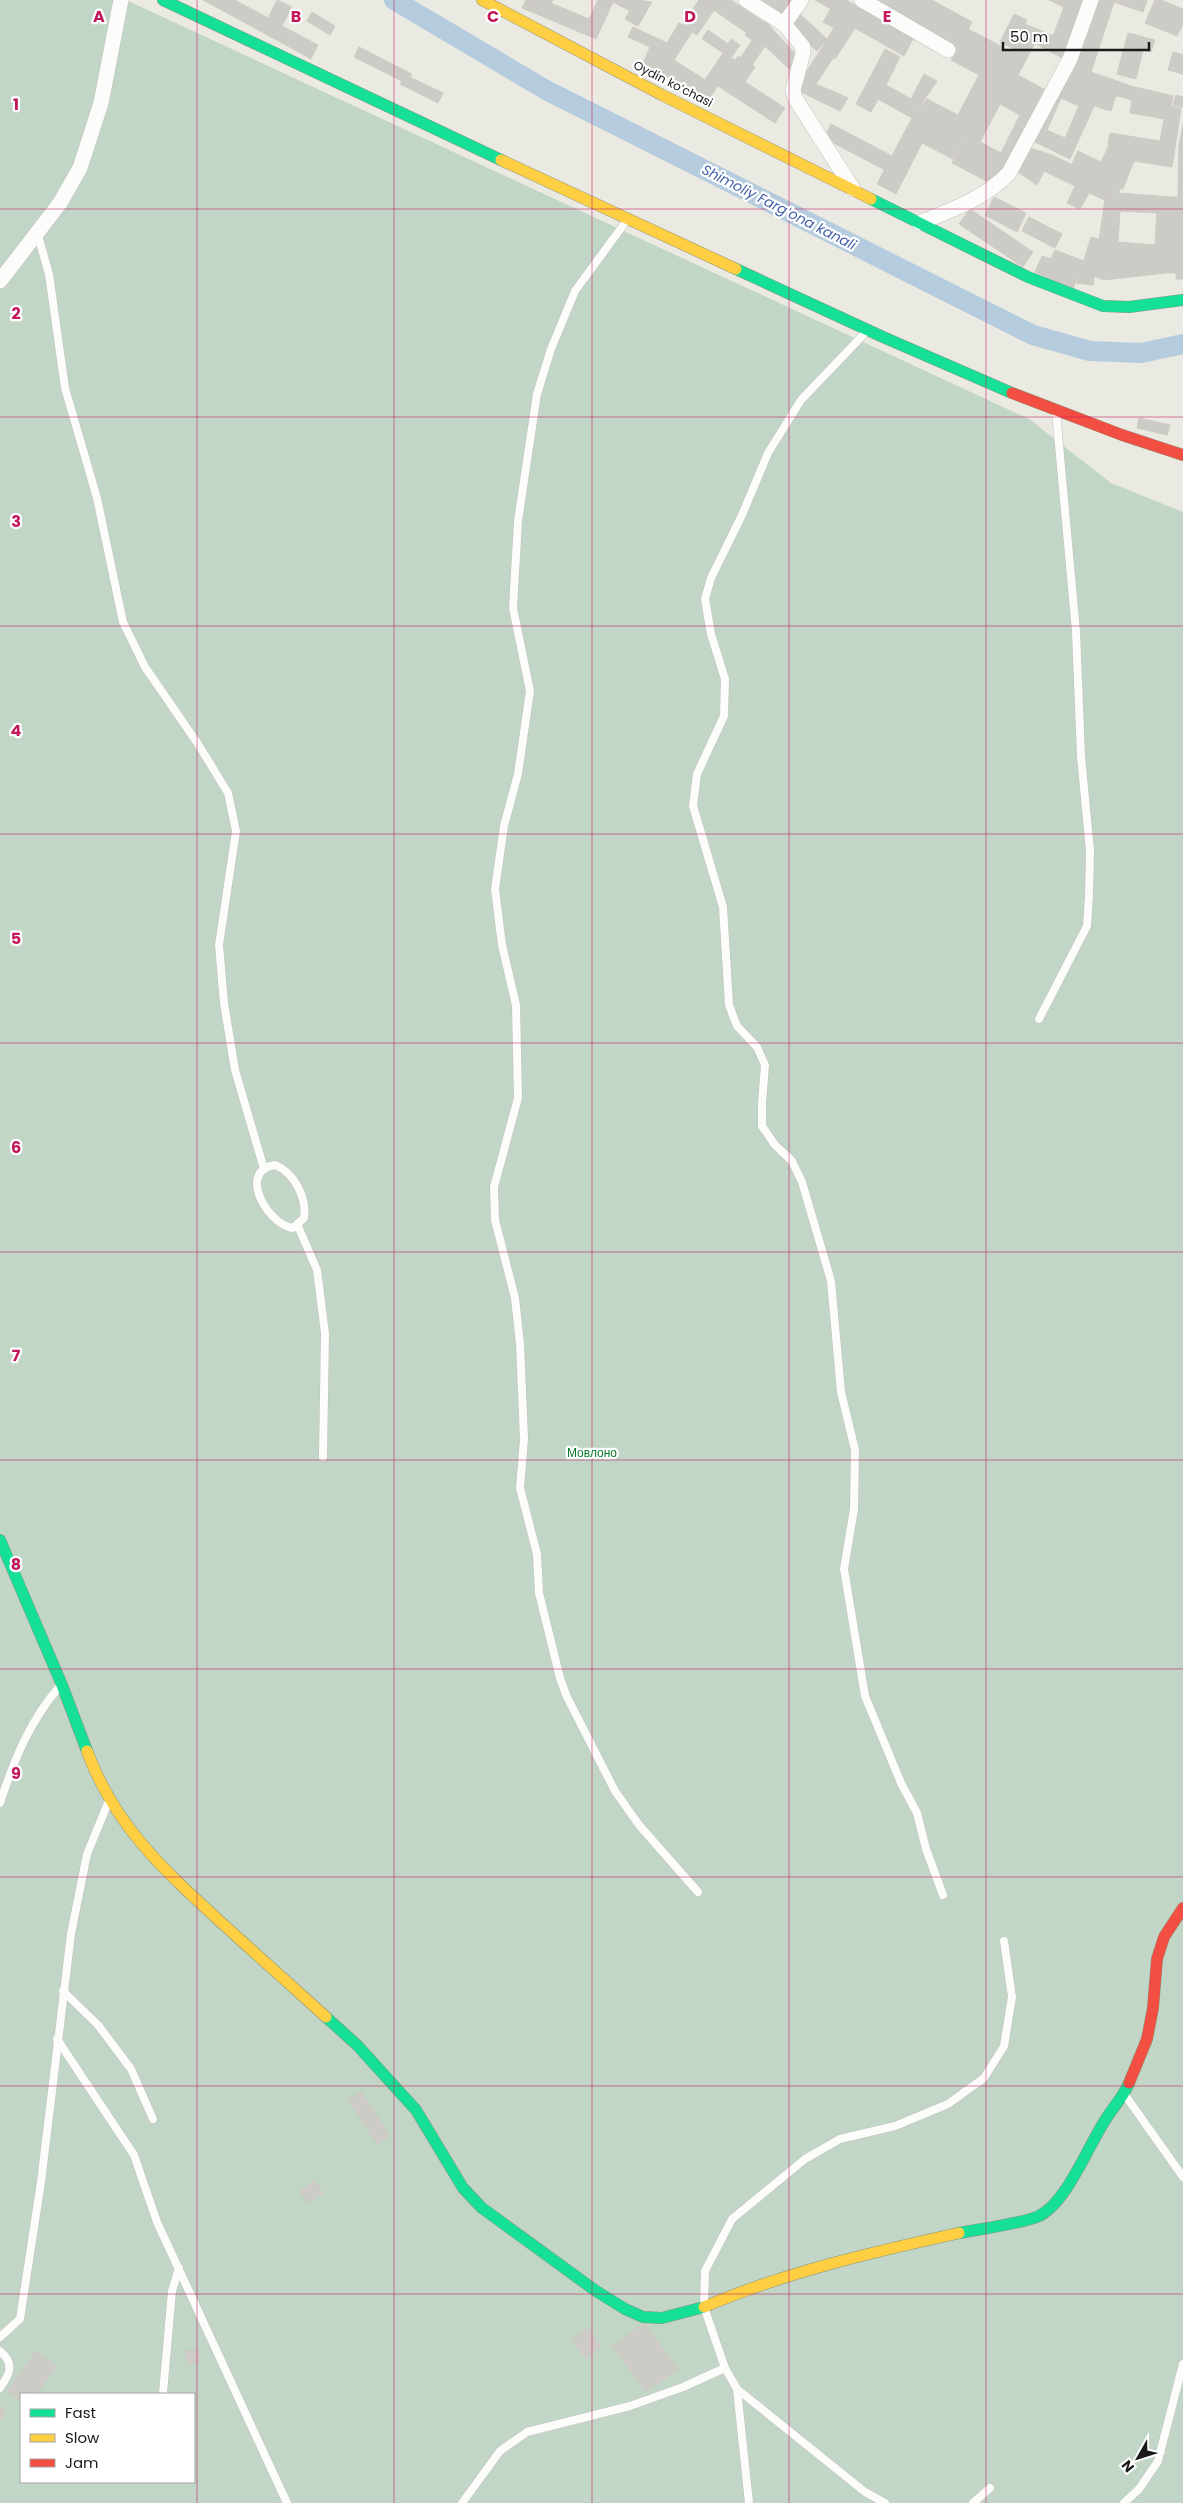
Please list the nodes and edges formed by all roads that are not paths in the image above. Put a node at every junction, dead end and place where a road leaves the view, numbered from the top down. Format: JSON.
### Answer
{"nodes":[{"id":1,"x":121,"y":0,"type":"edge"},
{"id":2,"x":163,"y":0,"type":"edge"},
{"id":3,"x":482,"y":0,"type":"edge"},
{"id":4,"x":746,"y":0,"type":"edge"},
{"id":5,"x":801,"y":0,"type":"edge"},
{"id":6,"x":862,"y":0,"type":"edge"},
{"id":7,"x":1091,"y":0,"type":"edge"},
{"id":8,"x":784,"y":24,"type":"junction"},
{"id":9,"x":948,"y":50,"type":"dead end"},
{"id":10,"x":853,"y":189,"type":"junction"},
{"id":11,"x":628,"y":218,"type":"junction"},
{"id":12,"x":919,"y":223,"type":"junction"},
{"id":13,"x":37,"y":232,"type":"junction"},
{"id":14,"x":0,"y":280,"type":"edge"},
{"id":15,"x":1183,"y":300,"type":"edge"},
{"id":16,"x":868,"y":330,"type":"junction"},
{"id":17,"x":1056,"y":410,"type":"junction"},
{"id":18,"x":1183,"y":455,"type":"edge"},
{"id":19,"x":1039,"y":1019,"type":"dead end"},
{"id":20,"x":264,"y":1169,"type":"junction"},
{"id":21,"x":298,"y":1226,"type":"junction"},
{"id":22,"x":323,"y":1457,"type":"dead end"},
{"id":23,"x":0,"y":1540,"type":"edge"},
{"id":24,"x":62,"y":1685,"type":"junction"},
{"id":25,"x":110,"y":1799,"type":"junction"},
{"id":26,"x":0,"y":1803,"type":"edge"},
{"id":27,"x":698,"y":1892,"type":"dead end"},
{"id":28,"x":944,"y":1895,"type":"dead end"},
{"id":29,"x":1183,"y":1908,"type":"edge"},
{"id":30,"x":1004,"y":1942,"type":"dead end"},
{"id":31,"x":63,"y":1991,"type":"junction"},
{"id":32,"x":57,"y":2039,"type":"junction"},
{"id":33,"x":1125,"y":2094,"type":"junction"},
{"id":34,"x":153,"y":2119,"type":"dead end"},
{"id":35,"x":1183,"y":2178,"type":"edge"},
{"id":36,"x":179,"y":2268,"type":"junction"},
{"id":37,"x":704,"y":2307,"type":"junction"},
{"id":38,"x":0,"y":2337,"type":"edge"},
{"id":39,"x":0,"y":2351,"type":"edge"},
{"id":40,"x":1183,"y":2364,"type":"edge"},
{"id":41,"x":725,"y":2368,"type":"junction"},
{"id":42,"x":0,"y":2388,"type":"edge"},
{"id":43,"x":737,"y":2389,"type":"junction"},
{"id":44,"x":163,"y":2393,"type":"dead end"},
{"id":45,"x":990,"y":2488,"type":"dead end"},
{"id":46,"x":287,"y":2503,"type":"edge"},
{"id":47,"x":462,"y":2503,"type":"edge"},
{"id":48,"x":750,"y":2503,"type":"edge"},
{"id":49,"x":885,"y":2503,"type":"edge"},
{"id":50,"x":973,"y":2503,"type":"edge"},
{"id":51,"x":1124,"y":2503,"type":"edge"}],
"edges":[{"from":1,"to":13,"type":"street"},
{"from":2,"to":11,"type":"street"},
{"from":3,"to":10,"type":"street","name":"Oydin koʻchasi"},
{"from":4,"to":8,"type":"street"},
{"from":5,"to":8,"type":"street"},
{"from":6,"to":9,"type":"street"},
{"from":7,"to":12,"type":"street"},
{"from":8,"to":10,"type":"street"},
{"from":10,"to":12,"type":"street","name":"Oydin koʻchasi"},
{"from":11,"to":16,"type":"street"},
{"from":11,"to":27,"type":"lane"},
{"from":12,"to":15,"type":"street","name":"Oydin koʻchasi"},
{"from":13,"to":14,"type":"street"},
{"from":13,"to":20,"type":"lane"},
{"from":16,"to":17,"type":"street"},
{"from":16,"to":28,"type":"lane"},
{"from":17,"to":18,"type":"street"},
{"from":17,"to":19,"type":"lane"},
{"from":20,"to":21,"type":"lane"},
{"from":20,"to":21,"type":"lane"},
{"from":21,"to":22,"type":"lane"},
{"from":23,"to":24,"type":"street"},
{"from":24,"to":25,"type":"street"},
{"from":24,"to":26,"type":"lane"},
{"from":25,"to":31,"type":"lane"},
{"from":25,"to":37,"type":"street"},
{"from":29,"to":33,"type":"street"},
{"from":30,"to":37,"type":"lane"},
{"from":31,"to":32,"type":"lane"},
{"from":31,"to":34,"type":"lane"},
{"from":32,"to":36,"type":"lane"},
{"from":32,"to":38,"type":"lane"},
{"from":33,"to":35,"type":"lane"},
{"from":33,"to":37,"type":"street"},
{"from":36,"to":44,"type":"lane"},
{"from":36,"to":46,"type":"lane"},
{"from":37,"to":41,"type":"lane"},
{"from":39,"to":42,"type":"lane"},
{"from":40,"to":51,"type":"lane"},
{"from":41,"to":43,"type":"lane"},
{"from":41,"to":47,"type":"lane"},
{"from":43,"to":48,"type":"lane"},
{"from":43,"to":49,"type":"lane"},
{"from":45,"to":50,"type":"lane"}]}
